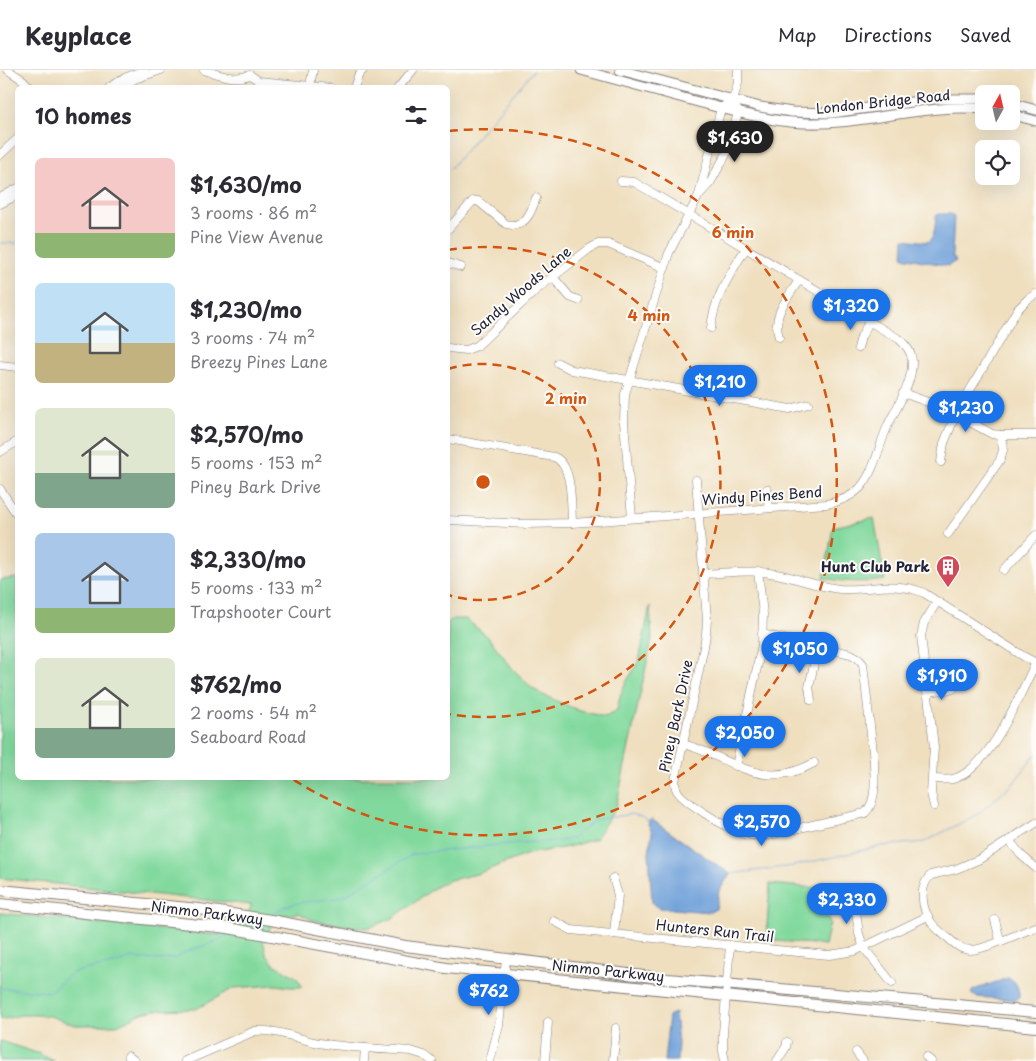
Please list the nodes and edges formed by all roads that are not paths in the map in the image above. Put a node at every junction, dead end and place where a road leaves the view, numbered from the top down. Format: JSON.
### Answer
{"nodes":[{"id":1,"x":8,"y":70,"type":"edge"},
{"id":2,"x":144,"y":70,"type":"edge"},
{"id":3,"x":161,"y":70,"type":"edge"},
{"id":4,"x":204,"y":70,"type":"edge"},
{"id":5,"x":313,"y":70,"type":"edge"},
{"id":6,"x":363,"y":70,"type":"edge"},
{"id":7,"x":413,"y":70,"type":"edge"},
{"id":8,"x":581,"y":70,"type":"edge"},
{"id":9,"x":620,"y":70,"type":"edge"},
{"id":10,"x":738,"y":70,"type":"edge"},
{"id":11,"x":250,"y":73,"type":"edge"},
{"id":12,"x":29,"y":85,"type":"edge"},
{"id":13,"x":112,"y":85,"type":"edge"},
{"id":14,"x":125,"y":85,"type":"edge"},
{"id":15,"x":310,"y":85,"type":"joint"},
{"id":16,"x":355,"y":85,"type":"edge"},
{"id":17,"x":400,"y":85,"type":"edge"},
{"id":18,"x":975,"y":99,"type":"edge"},
{"id":19,"x":733,"y":100,"type":"junction"},
{"id":20,"x":1020,"y":106,"type":"edge"},
{"id":21,"x":721,"y":108,"type":"junction"},
{"id":22,"x":975,"y":109,"type":"edge"},
{"id":23,"x":1036,"y":110,"type":"edge"},
{"id":24,"x":738,"y":112,"type":"junction"},
{"id":25,"x":1020,"y":117,"type":"edge"},
{"id":26,"x":1036,"y":121,"type":"edge"},
{"id":27,"x":15,"y":141,"type":"edge"},
{"id":28,"x":0,"y":155,"type":"edge"},
{"id":29,"x":621,"y":181,"type":"dead end"},
{"id":30,"x":15,"y":190,"type":"edge"},
{"id":31,"x":699,"y":195,"type":"junction"},
{"id":32,"x":15,"y":196,"type":"edge"},
{"id":33,"x":0,"y":198,"type":"edge"},
{"id":34,"x":536,"y":198,"type":"dead end"},
{"id":35,"x":0,"y":204,"type":"edge"},
{"id":36,"x":689,"y":214,"type":"junction"},
{"id":37,"x":450,"y":226,"type":"edge"},
{"id":38,"x":746,"y":248,"type":"junction"},
{"id":39,"x":450,"y":264,"type":"edge"},
{"id":40,"x":461,"y":267,"type":"dead end"},
{"id":41,"x":664,"y":268,"type":"junction"},
{"id":42,"x":552,"y":277,"type":"junction"},
{"id":43,"x":799,"y":280,"type":"junction"},
{"id":44,"x":1036,"y":294,"type":"edge"},
{"id":45,"x":578,"y":300,"type":"dead end"},
{"id":46,"x":869,"y":322,"type":"junction"},
{"id":47,"x":711,"y":328,"type":"dead end"},
{"id":48,"x":779,"y":337,"type":"dead end"},
{"id":49,"x":450,"y":348,"type":"edge"},
{"id":50,"x":858,"y":348,"type":"dead end"},
{"id":51,"x":558,"y":363,"type":"dead end"},
{"id":52,"x":0,"y":364,"type":"edge"},
{"id":53,"x":15,"y":367,"type":"edge"},
{"id":54,"x":629,"y":381,"type":"junction"},
{"id":55,"x":903,"y":393,"type":"junction"},
{"id":56,"x":808,"y":404,"type":"dead end"},
{"id":57,"x":956,"y":414,"type":"junction"},
{"id":58,"x":1001,"y":435,"type":"junction"},
{"id":59,"x":1036,"y":435,"type":"edge"},
{"id":60,"x":450,"y":439,"type":"edge"},
{"id":61,"x":15,"y":443,"type":"edge"},
{"id":62,"x":0,"y":452,"type":"edge"},
{"id":63,"x":941,"y":462,"type":"dead end"},
{"id":64,"x":696,"y":480,"type":"dead end"},
{"id":65,"x":0,"y":488,"type":"edge"},
{"id":66,"x":768,"y":489,"type":"dead end"},
{"id":67,"x":769,"y":508,"type":"junction"},
{"id":68,"x":15,"y":511,"type":"edge"},
{"id":69,"x":698,"y":513,"type":"junction"},
{"id":70,"x":632,"y":518,"type":"junction"},
{"id":71,"x":450,"y":520,"type":"edge"},
{"id":72,"x":572,"y":522,"type":"junction"},
{"id":73,"x":948,"y":534,"type":"dead end"},
{"id":74,"x":1036,"y":535,"type":"edge"},
{"id":75,"x":1004,"y":570,"type":"dead end"},
{"id":76,"x":758,"y":571,"type":"junction"},
{"id":77,"x":703,"y":574,"type":"junction"},
{"id":78,"x":937,"y":602,"type":"junction"},
{"id":79,"x":762,"y":634,"type":"junction"},
{"id":80,"x":818,"y":646,"type":"junction"},
{"id":81,"x":1036,"y":662,"type":"edge"},
{"id":82,"x":953,"y":689,"type":"dead end"},
{"id":83,"x":927,"y":692,"type":"junction"},
{"id":84,"x":811,"y":700,"type":"dead end"},
{"id":85,"x":682,"y":744,"type":"junction"},
{"id":86,"x":814,"y":763,"type":"dead end"},
{"id":87,"x":736,"y":766,"type":"junction"},
{"id":88,"x":933,"y":779,"type":"junction"},
{"id":89,"x":934,"y":806,"type":"dead end"},
{"id":90,"x":1036,"y":822,"type":"edge"},
{"id":91,"x":1009,"y":840,"type":"junction"},
{"id":92,"x":1036,"y":868,"type":"edge"},
{"id":93,"x":613,"y":878,"type":"dead end"},
{"id":94,"x":0,"y":890,"type":"edge"},
{"id":95,"x":854,"y":896,"type":"dead end"},
{"id":96,"x":0,"y":904,"type":"edge"},
{"id":97,"x":928,"y":916,"type":"junction"},
{"id":98,"x":995,"y":920,"type":"dead end"},
{"id":99,"x":554,"y":921,"type":"dead end"},
{"id":100,"x":1036,"y":926,"type":"edge"},
{"id":101,"x":614,"y":934,"type":"junction"},
{"id":102,"x":1000,"y":940,"type":"junction"},
{"id":103,"x":730,"y":945,"type":"junction"},
{"id":104,"x":864,"y":948,"type":"junction"},
{"id":105,"x":506,"y":960,"type":"junction"},
{"id":106,"x":504,"y":974,"type":"junction"},
{"id":107,"x":892,"y":983,"type":"dead end"},
{"id":108,"x":727,"y":984,"type":"junction"},
{"id":109,"x":726,"y":996,"type":"junction"},
{"id":110,"x":1036,"y":1012,"type":"edge"},
{"id":111,"x":548,"y":1022,"type":"dead end"},
{"id":112,"x":1036,"y":1027,"type":"edge"},
{"id":113,"x":616,"y":1028,"type":"dead end"},
{"id":114,"x":787,"y":1042,"type":"dead end"},
{"id":115,"x":365,"y":1048,"type":"junction"},
{"id":116,"x":856,"y":1052,"type":"dead end"},
{"id":117,"x":185,"y":1061,"type":"edge"},
{"id":118,"x":364,"y":1061,"type":"edge"},
{"id":119,"x":432,"y":1061,"type":"edge"},
{"id":120,"x":490,"y":1061,"type":"edge"},
{"id":121,"x":545,"y":1061,"type":"edge"},
{"id":122,"x":613,"y":1061,"type":"edge"},
{"id":123,"x":725,"y":1061,"type":"edge"},
{"id":124,"x":778,"y":1061,"type":"edge"},
{"id":125,"x":863,"y":1061,"type":"edge"}],
"edges":[{"from":1,"to":12,"type":"street"},
{"from":2,"to":13,"type":"street"},
{"from":3,"to":14,"type":"street"},
{"from":4,"to":11,"type":"street"},
{"from":5,"to":15,"type":"street"},
{"from":6,"to":16,"type":"street"},
{"from":7,"to":17,"type":"street"},
{"from":8,"to":21,"type":"main road","name":"London Bridge Road"},
{"from":9,"to":19,"type":"main road","name":"London Bridge Road"},
{"from":10,"to":19,"type":"street"},
{"from":11,"to":15,"type":"street"},
{"from":18,"to":19,"type":"main road","name":"London Bridge Road"},
{"from":19,"to":21,"type":"street"},
{"from":19,"to":24,"type":"street"},
{"from":20,"to":23,"type":"main road"},
{"from":21,"to":24,"type":"main road","name":"London Bridge Road"},
{"from":21,"to":31,"type":"street"},
{"from":22,"to":24,"type":"main road","name":"London Bridge Road"},
{"from":24,"to":31,"type":"street"},
{"from":25,"to":26,"type":"main road"},
{"from":27,"to":28,"type":"street"},
{"from":29,"to":36,"type":"street","name":"Windy Pines Bend"},
{"from":30,"to":33,"type":"street"},
{"from":31,"to":36,"type":"street"},
{"from":32,"to":35,"type":"street"},
{"from":34,"to":37,"type":"street"},
{"from":36,"to":38,"type":"street","name":"Windy Pines Bend"},
{"from":36,"to":41,"type":"street"},
{"from":38,"to":43,"type":"street","name":"Windy Pines Bend"},
{"from":38,"to":47,"type":"street"},
{"from":39,"to":40,"type":"street"},
{"from":41,"to":42,"type":"street","name":"Sandy Woods Lane"},
{"from":41,"to":54,"type":"street"},
{"from":42,"to":45,"type":"street"},
{"from":42,"to":49,"type":"street","name":"Sandy Woods Lane"},
{"from":43,"to":46,"type":"street","name":"Windy Pines Bend"},
{"from":43,"to":48,"type":"street"},
{"from":44,"to":57,"type":"street"},
{"from":46,"to":50,"type":"street"},
{"from":46,"to":55,"type":"street","name":"Windy Pines Bend"},
{"from":51,"to":54,"type":"street"},
{"from":52,"to":53,"type":"street"},
{"from":54,"to":56,"type":"street"},
{"from":54,"to":70,"type":"street"},
{"from":55,"to":57,"type":"street"},
{"from":55,"to":67,"type":"street","name":"Windy Pines Bend"},
{"from":57,"to":58,"type":"street"},
{"from":57,"to":63,"type":"street"},
{"from":58,"to":59,"type":"street"},
{"from":58,"to":73,"type":"street"},
{"from":60,"to":72,"type":"street"},
{"from":61,"to":62,"type":"street"},
{"from":64,"to":69,"type":"street","name":"Piney Bark Drive"},
{"from":65,"to":68,"type":"street"},
{"from":66,"to":67,"type":"street"},
{"from":67,"to":69,"type":"street","name":"Windy Pines Bend"},
{"from":69,"to":70,"type":"street","name":"Windy Pines Bend"},
{"from":69,"to":77,"type":"street","name":"Piney Bark Drive"},
{"from":70,"to":72,"type":"street","name":"Windy Pines Bend"},
{"from":71,"to":72,"type":"street","name":"Windy Pines Bend"},
{"from":74,"to":75,"type":"street"},
{"from":76,"to":77,"type":"street"},
{"from":76,"to":78,"type":"street"},
{"from":76,"to":79,"type":"street"},
{"from":77,"to":85,"type":"street","name":"Piney Bark Drive"},
{"from":78,"to":81,"type":"street"},
{"from":78,"to":83,"type":"street"},
{"from":79,"to":80,"type":"street","name":"Piney Bark Drive"},
{"from":79,"to":87,"type":"street"},
{"from":80,"to":84,"type":"street"},
{"from":80,"to":85,"type":"street","name":"Piney Bark Drive"},
{"from":81,"to":88,"type":"street"},
{"from":82,"to":83,"type":"street"},
{"from":83,"to":88,"type":"street"},
{"from":85,"to":87,"type":"street"},
{"from":86,"to":87,"type":"street"},
{"from":88,"to":89,"type":"street"},
{"from":90,"to":91,"type":"street"},
{"from":91,"to":92,"type":"street"},
{"from":91,"to":97,"type":"street"},
{"from":93,"to":101,"type":"street"},
{"from":94,"to":105,"type":"highway","name":"Nimmo Parkway"},
{"from":95,"to":104,"type":"street"},
{"from":96,"to":106,"type":"highway","name":"Nimmo Parkway"},
{"from":97,"to":102,"type":"street"},
{"from":97,"to":104,"type":"street","name":"Hunters Run Trail"},
{"from":98,"to":102,"type":"street"},
{"from":99,"to":101,"type":"street","name":"Hunters Run Trail"},
{"from":100,"to":102,"type":"street"},
{"from":101,"to":103,"type":"street","name":"Hunters Run Trail"},
{"from":103,"to":104,"type":"street","name":"Hunters Run Trail"},
{"from":103,"to":108,"type":"street"},
{"from":104,"to":107,"type":"street"},
{"from":105,"to":106,"type":"street"},
{"from":105,"to":108,"type":"highway","name":"Nimmo Parkway"},
{"from":106,"to":109,"type":"highway","name":"Nimmo Parkway"},
{"from":106,"to":120,"type":"street"},
{"from":108,"to":109,"type":"street"},
{"from":108,"to":110,"type":"highway","name":"Nimmo Parkway"},
{"from":109,"to":112,"type":"highway","name":"Nimmo Parkway"},
{"from":109,"to":123,"type":"street"},
{"from":111,"to":121,"type":"street"},
{"from":113,"to":122,"type":"street"},
{"from":114,"to":124,"type":"street"},
{"from":115,"to":117,"type":"street"},
{"from":115,"to":118,"type":"street"},
{"from":115,"to":119,"type":"street"},
{"from":116,"to":125,"type":"street"}]}
